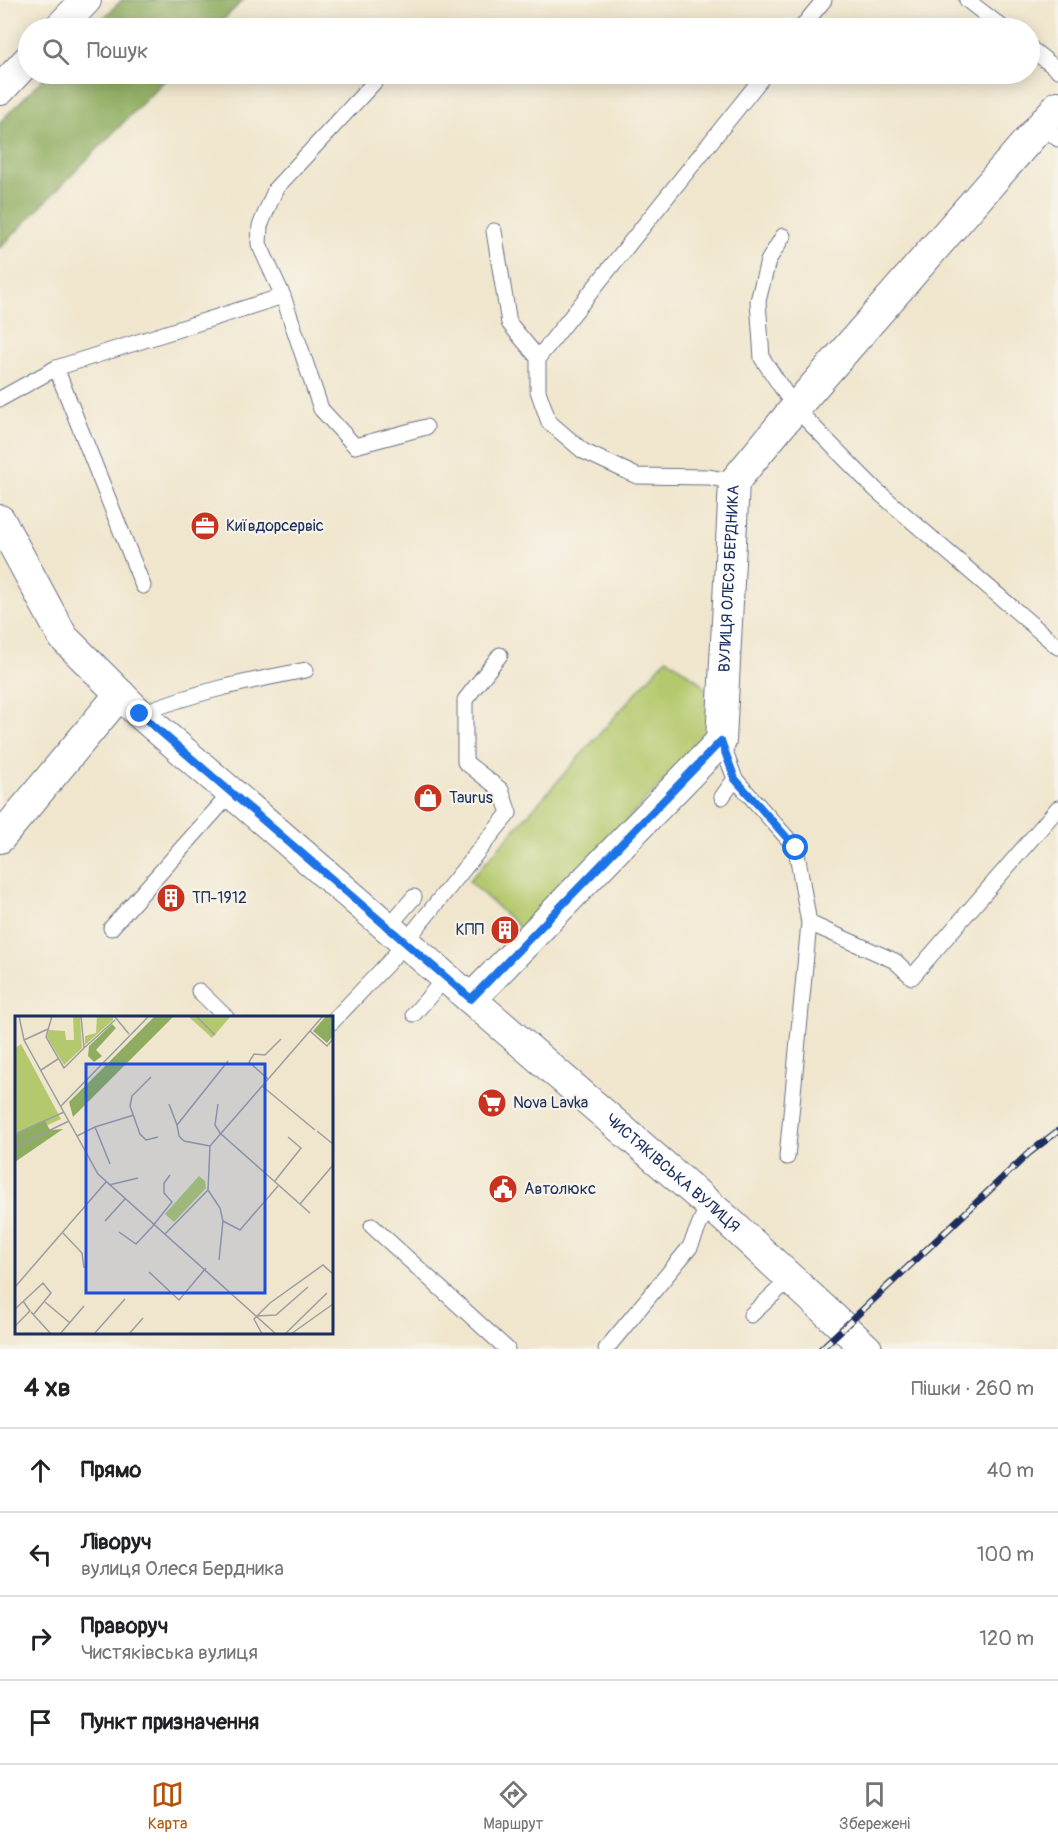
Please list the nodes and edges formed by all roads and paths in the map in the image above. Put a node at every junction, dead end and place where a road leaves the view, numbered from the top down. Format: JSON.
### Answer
{"nodes":[{"id":1,"x":86,"y":0,"type":"edge"},
{"id":2,"x":824,"y":0,"type":"edge"},
{"id":3,"x":967,"y":0,"type":"edge"},
{"id":4,"x":69,"y":18,"type":"edge"},
{"id":5,"x":809,"y":18,"type":"edge"},
{"id":6,"x":990,"y":18,"type":"edge"},
{"id":7,"x":1040,"y":56,"type":"edge"},
{"id":8,"x":1058,"y":70,"type":"edge"},
{"id":9,"x":18,"y":71,"type":"edge"},
{"id":10,"x":373,"y":84,"type":"edge"},
{"id":11,"x":757,"y":84,"type":"edge"},
{"id":12,"x":0,"y":90,"type":"edge"},
{"id":13,"x":1052,"y":124,"type":"edge"},
{"id":14,"x":494,"y":231,"type":"dead end"},
{"id":15,"x":783,"y":236,"type":"dead end"},
{"id":16,"x":283,"y":296,"type":"junction"},
{"id":17,"x":538,"y":358,"type":"junction"},
{"id":18,"x":56,"y":368,"type":"junction"},
{"id":19,"x":0,"y":399,"type":"edge"},
{"id":20,"x":795,"y":408,"type":"junction"},
{"id":21,"x":426,"y":427,"type":"dead end"},
{"id":22,"x":734,"y":482,"type":"junction"},
{"id":23,"x":0,"y":520,"type":"edge"},
{"id":24,"x":143,"y":586,"type":"dead end"},
{"id":25,"x":1058,"y":647,"type":"edge"},
{"id":26,"x":500,"y":655,"type":"dead end"},
{"id":27,"x":306,"y":670,"type":"dead end"},
{"id":28,"x":130,"y":704,"type":"junction"},
{"id":29,"x":721,"y":741,"type":"junction"},
{"id":30,"x":735,"y":779,"type":"junction"},
{"id":31,"x":231,"y":793,"type":"junction"},
{"id":32,"x":722,"y":797,"type":"dead end"},
{"id":33,"x":1058,"y":808,"type":"edge"},
{"id":34,"x":0,"y":838,"type":"edge"},
{"id":35,"x":414,"y":897,"type":"dead end"},
{"id":36,"x":809,"y":923,"type":"junction"},
{"id":37,"x":111,"y":928,"type":"dead end"},
{"id":38,"x":396,"y":934,"type":"junction"},
{"id":39,"x":446,"y":977,"type":"junction"},
{"id":40,"x":199,"y":991,"type":"dead end"},
{"id":41,"x":471,"y":999,"type":"junction"},
{"id":42,"x":414,"y":1014,"type":"dead end"},
{"id":43,"x":225,"y":1016,"type":"edge"},
{"id":44,"x":333,"y":1021,"type":"edge"},
{"id":45,"x":787,"y":1157,"type":"dead end"},
{"id":46,"x":708,"y":1204,"type":"junction"},
{"id":47,"x":372,"y":1226,"type":"dead end"},
{"id":48,"x":791,"y":1278,"type":"junction"},
{"id":49,"x":751,"y":1315,"type":"dead end"},
{"id":50,"x":507,"y":1349,"type":"edge"},
{"id":51,"x":606,"y":1349,"type":"edge"},
{"id":52,"x":867,"y":1349,"type":"edge"}],
"edges":[{"from":1,"to":4,"type":"street"},
{"from":2,"to":5,"type":"lane"},
{"from":3,"to":6,"type":"lane"},
{"from":7,"to":8,"type":"lane"},
{"from":9,"to":12,"type":"street"},
{"from":10,"to":16,"type":"lane"},
{"from":11,"to":17,"type":"lane"},
{"from":13,"to":20,"type":"street","name":"ВУЛИЦЯ ОЛЕСЯ БЕРДНИКА"},
{"from":14,"to":17,"type":"lane"},
{"from":15,"to":20,"type":"lane"},
{"from":16,"to":18,"type":"lane"},
{"from":16,"to":21,"type":"lane"},
{"from":17,"to":22,"type":"lane"},
{"from":18,"to":19,"type":"lane"},
{"from":18,"to":24,"type":"lane"},
{"from":20,"to":22,"type":"street","name":"ВУЛИЦЯ ОЛЕСЯ БЕРДНИКА"},
{"from":20,"to":25,"type":"lane"},
{"from":22,"to":29,"type":"street","name":"ВУЛИЦЯ ОЛЕСЯ БЕРДНИКА"},
{"from":23,"to":28,"type":"street","name":"ЧИСТЯКІВСЬКА ВУЛИЦЯ"},
{"from":26,"to":38,"type":"lane"},
{"from":27,"to":28,"type":"lane"},
{"from":28,"to":31,"type":"street","name":"ЧИСТЯКІВСЬКА ВУЛИЦЯ"},
{"from":28,"to":34,"type":"street"},
{"from":29,"to":30,"type":"lane"},
{"from":29,"to":41,"type":"street"},
{"from":30,"to":32,"type":"lane"},
{"from":30,"to":36,"type":"lane"},
{"from":31,"to":37,"type":"lane"},
{"from":31,"to":38,"type":"street","name":"ЧИСТЯКІВСЬКА ВУЛИЦЯ"},
{"from":33,"to":36,"type":"lane"},
{"from":35,"to":38,"type":"lane"},
{"from":36,"to":45,"type":"lane"},
{"from":38,"to":39,"type":"street","name":"ЧИСТЯКІВСЬКА ВУЛИЦЯ"},
{"from":38,"to":44,"type":"lane"},
{"from":39,"to":41,"type":"street","name":"ЧИСТЯКІВСЬКА ВУЛИЦЯ"},
{"from":39,"to":42,"type":"lane"},
{"from":40,"to":43,"type":"lane"},
{"from":41,"to":46,"type":"street","name":"ЧИСТЯКІВСЬКА ВУЛИЦЯ"},
{"from":46,"to":48,"type":"street","name":"ЧИСТЯКІВСЬКА ВУЛИЦЯ"},
{"from":46,"to":51,"type":"lane"},
{"from":47,"to":50,"type":"lane"},
{"from":48,"to":49,"type":"lane"},
{"from":48,"to":52,"type":"street","name":"ЧИСТЯКІВСЬКА ВУЛИЦЯ"}]}
